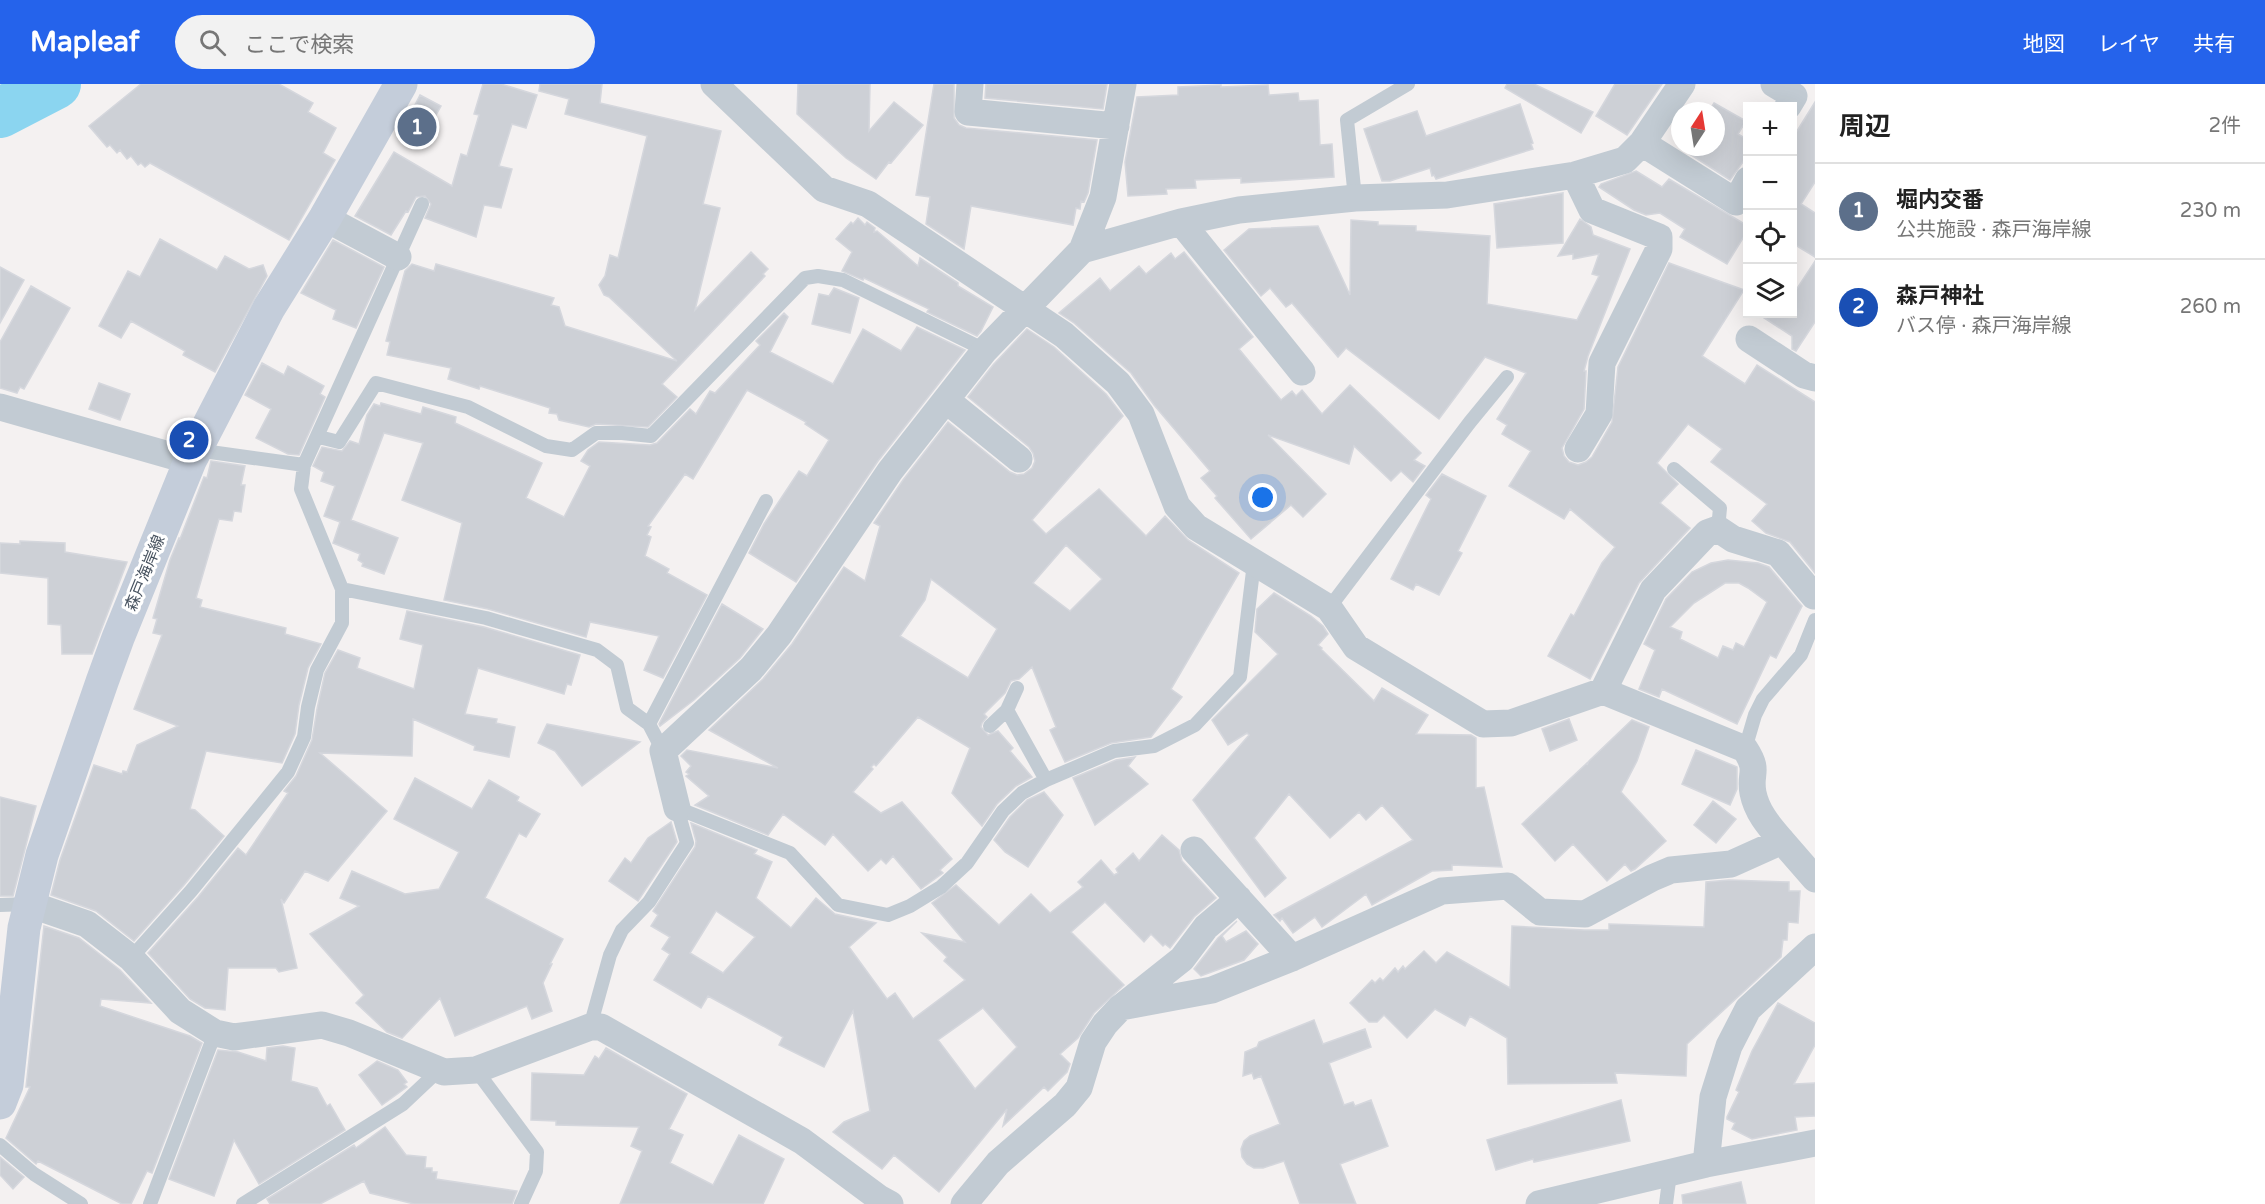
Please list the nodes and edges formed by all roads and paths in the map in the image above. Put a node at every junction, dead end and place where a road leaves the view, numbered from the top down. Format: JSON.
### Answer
{"nodes":[{"id":1,"x":400,"y":84,"type":"edge"},
{"id":2,"x":714,"y":84,"type":"edge"},
{"id":3,"x":970,"y":84,"type":"edge"},
{"id":4,"x":1123,"y":84,"type":"edge"},
{"id":5,"x":1408,"y":84,"type":"edge"},
{"id":6,"x":1682,"y":84,"type":"edge"},
{"id":7,"x":1774,"y":84,"type":"edge"},
{"id":8,"x":1790,"y":102,"type":"edge"},
{"id":9,"x":1116,"y":126,"type":"junction"},
{"id":10,"x":1642,"y":143,"type":"junction"},
{"id":11,"x":1575,"y":175,"type":"junction"},
{"id":12,"x":1743,"y":189,"type":"edge"},
{"id":13,"x":1355,"y":198,"type":"junction"},
{"id":14,"x":422,"y":204,"type":"dead end"},
{"id":15,"x":325,"y":218,"type":"junction"},
{"id":16,"x":1181,"y":222,"type":"junction"},
{"id":17,"x":1082,"y":250,"type":"junction"},
{"id":18,"x":398,"y":257,"type":"junction"},
{"id":19,"x":1025,"y":307,"type":"junction"},
{"id":20,"x":1749,"y":339,"type":"dead end"},
{"id":21,"x":985,"y":350,"type":"junction"},
{"id":22,"x":1302,"y":372,"type":"dead end"},
{"id":23,"x":1507,"y":377,"type":"dead end"},
{"id":24,"x":1815,"y":378,"type":"edge"},
{"id":25,"x":946,"y":400,"type":"junction"},
{"id":26,"x":0,"y":406,"type":"edge"},
{"id":27,"x":318,"y":437,"type":"junction"},
{"id":28,"x":1578,"y":449,"type":"dead end"},
{"id":29,"x":193,"y":456,"type":"junction"},
{"id":30,"x":1019,"y":459,"type":"dead end"},
{"id":31,"x":304,"y":465,"type":"junction"},
{"id":32,"x":1674,"y":469,"type":"dead end"},
{"id":33,"x":766,"y":501,"type":"dead end"},
{"id":34,"x":1718,"y":529,"type":"junction"},
{"id":35,"x":1254,"y":563,"type":"junction"},
{"id":36,"x":342,"y":589,"type":"junction"},
{"id":37,"x":1815,"y":603,"type":"edge"},
{"id":38,"x":1329,"y":608,"type":"junction"},
{"id":39,"x":1017,"y":688,"type":"dead end"},
{"id":40,"x":1603,"y":691,"type":"junction"},
{"id":41,"x":1007,"y":710,"type":"junction"},
{"id":42,"x":649,"y":724,"type":"junction"},
{"id":43,"x":990,"y":726,"type":"dead end"},
{"id":44,"x":1745,"y":749,"type":"junction"},
{"id":45,"x":663,"y":751,"type":"junction"},
{"id":46,"x":1046,"y":780,"type":"junction"},
{"id":47,"x":677,"y":808,"type":"junction"},
{"id":48,"x":1782,"y":842,"type":"junction"},
{"id":49,"x":1194,"y":850,"type":"dead end"},
{"id":50,"x":1815,"y":879,"type":"edge"},
{"id":51,"x":1239,"y":899,"type":"junction"},
{"id":52,"x":14,"y":905,"type":"edge"},
{"id":53,"x":1815,"y":947,"type":"edge"},
{"id":54,"x":131,"y":958,"type":"junction"},
{"id":55,"x":1292,"y":958,"type":"junction"},
{"id":56,"x":1121,"y":1007,"type":"junction"},
{"id":57,"x":590,"y":1027,"type":"junction"},
{"id":58,"x":216,"y":1034,"type":"junction"},
{"id":59,"x":476,"y":1070,"type":"junction"},
{"id":60,"x":438,"y":1071,"type":"junction"},
{"id":61,"x":0,"y":1103,"type":"edge"},
{"id":62,"x":1815,"y":1143,"type":"edge"},
{"id":63,"x":0,"y":1144,"type":"edge"},
{"id":64,"x":1707,"y":1164,"type":"junction"},
{"id":65,"x":1670,"y":1173,"type":"junction"},
{"id":66,"x":81,"y":1204,"type":"edge"},
{"id":67,"x":150,"y":1204,"type":"edge"},
{"id":68,"x":243,"y":1204,"type":"edge"},
{"id":69,"x":521,"y":1204,"type":"edge"},
{"id":70,"x":890,"y":1204,"type":"edge"},
{"id":71,"x":964,"y":1204,"type":"edge"},
{"id":72,"x":1539,"y":1204,"type":"edge"},
{"id":73,"x":1666,"y":1204,"type":"edge"}],
"edges":[{"from":1,"to":15,"type":"main road","name":"森戸海岸線"},
{"from":2,"to":19,"type":"street"},
{"from":3,"to":9,"type":"street"},
{"from":4,"to":9,"type":"street"},
{"from":5,"to":13,"type":"lane"},
{"from":6,"to":10,"type":"street"},
{"from":7,"to":8,"type":"street"},
{"from":9,"to":17,"type":"street"},
{"from":10,"to":11,"type":"street"},
{"from":10,"to":12,"type":"street"},
{"from":11,"to":13,"type":"street"},
{"from":11,"to":28,"type":"street"},
{"from":13,"to":16,"type":"street"},
{"from":14,"to":18,"type":"lane"},
{"from":15,"to":18,"type":"street"},
{"from":15,"to":29,"type":"main road","name":"森戸海岸線"},
{"from":16,"to":17,"type":"street"},
{"from":16,"to":22,"type":"street"},
{"from":17,"to":19,"type":"street"},
{"from":18,"to":27,"type":"lane"},
{"from":19,"to":21,"type":"street"},
{"from":19,"to":35,"type":"street"},
{"from":20,"to":24,"type":"street"},
{"from":21,"to":25,"type":"street"},
{"from":21,"to":27,"type":"lane"},
{"from":23,"to":38,"type":"lane"},
{"from":25,"to":30,"type":"street"},
{"from":25,"to":45,"type":"street"},
{"from":26,"to":29,"type":"street"},
{"from":27,"to":31,"type":"lane"},
{"from":29,"to":31,"type":"lane"},
{"from":29,"to":52,"type":"main road","name":"森戸海岸線"},
{"from":31,"to":36,"type":"lane"},
{"from":32,"to":34,"type":"lane"},
{"from":33,"to":42,"type":"lane"},
{"from":34,"to":37,"type":"street"},
{"from":34,"to":40,"type":"street"},
{"from":35,"to":38,"type":"street"},
{"from":35,"to":46,"type":"lane"},
{"from":36,"to":42,"type":"lane"},
{"from":36,"to":54,"type":"lane"},
{"from":37,"to":44,"type":"lane"},
{"from":38,"to":40,"type":"street"},
{"from":39,"to":41,"type":"lane"},
{"from":40,"to":44,"type":"street"},
{"from":41,"to":43,"type":"lane"},
{"from":41,"to":46,"type":"lane"},
{"from":42,"to":45,"type":"lane"},
{"from":44,"to":48,"type":"street"},
{"from":45,"to":47,"type":"street"},
{"from":46,"to":47,"type":"lane"},
{"from":47,"to":57,"type":"lane"},
{"from":48,"to":50,"type":"street"},
{"from":48,"to":55,"type":"street"},
{"from":49,"to":51,"type":"street"},
{"from":51,"to":55,"type":"street"},
{"from":51,"to":56,"type":"street"},
{"from":52,"to":54,"type":"street"},
{"from":52,"to":61,"type":"main road","name":"森戸海岸線"},
{"from":53,"to":64,"type":"street"},
{"from":54,"to":58,"type":"street"},
{"from":55,"to":56,"type":"street"},
{"from":56,"to":71,"type":"street"},
{"from":57,"to":59,"type":"street"},
{"from":57,"to":70,"type":"street"},
{"from":58,"to":60,"type":"street"},
{"from":58,"to":67,"type":"lane"},
{"from":59,"to":60,"type":"street"},
{"from":59,"to":69,"type":"lane"},
{"from":60,"to":68,"type":"lane"},
{"from":62,"to":64,"type":"street"},
{"from":63,"to":66,"type":"lane"},
{"from":64,"to":65,"type":"street"},
{"from":65,"to":72,"type":"street"},
{"from":65,"to":73,"type":"lane"}]}
